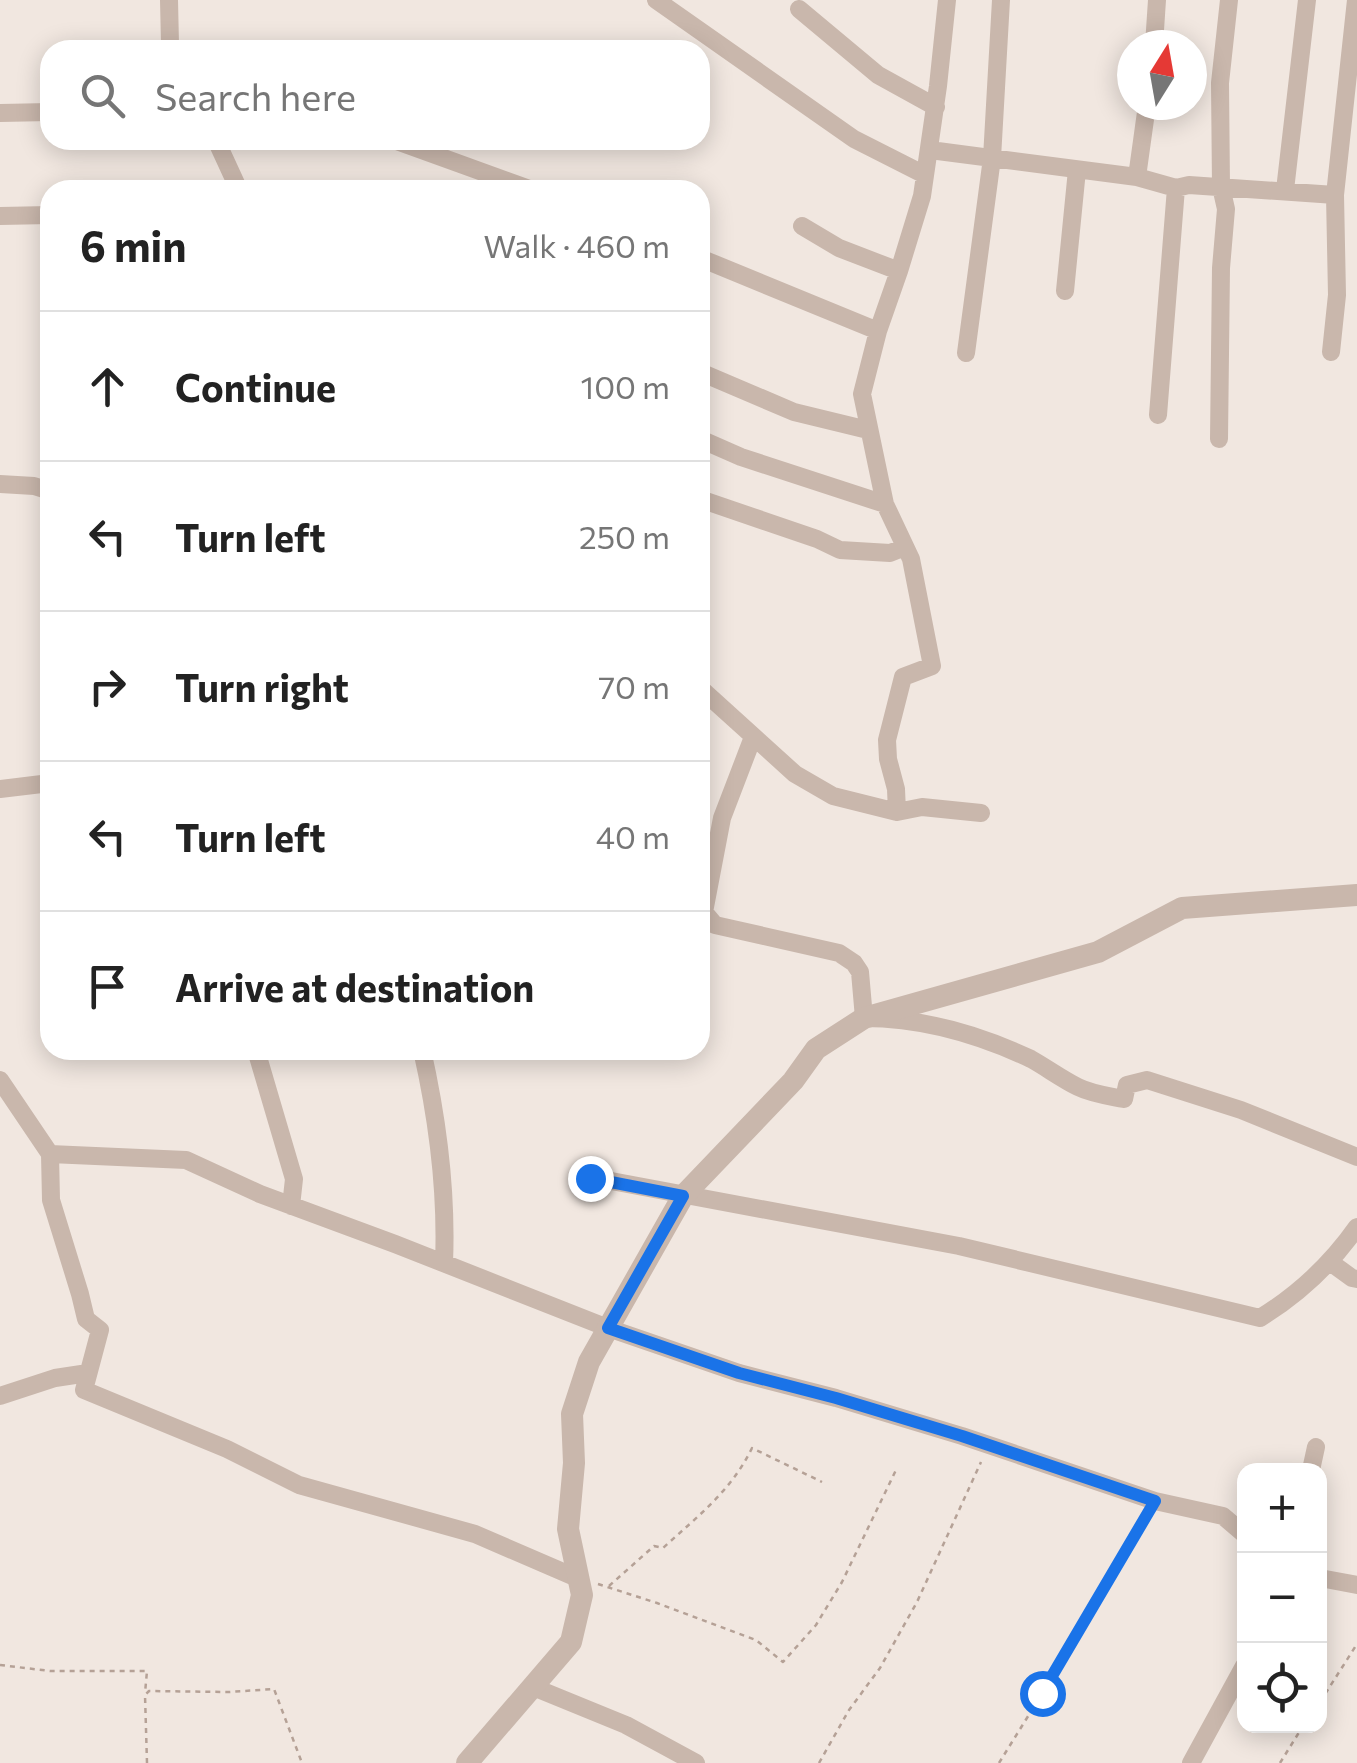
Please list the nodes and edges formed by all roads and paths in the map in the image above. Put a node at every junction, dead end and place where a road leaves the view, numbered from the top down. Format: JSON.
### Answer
{"nodes":[{"id":1,"x":168,"y":0,"type":"edge"},
{"id":2,"x":656,"y":0,"type":"edge"},
{"id":3,"x":947,"y":0,"type":"edge"},
{"id":4,"x":1001,"y":0,"type":"edge"},
{"id":5,"x":1157,"y":0,"type":"edge"},
{"id":6,"x":1229,"y":0,"type":"edge"},
{"id":7,"x":1307,"y":0,"type":"edge"},
{"id":8,"x":1356,"y":0,"type":"edge"},
{"id":9,"x":799,"y":9,"type":"dead end"},
{"id":10,"x":1155,"y":30,"type":"edge"},
{"id":11,"x":170,"y":40,"type":"edge"},
{"id":12,"x":936,"y":107,"type":"junction"},
{"id":13,"x":40,"y":112,"type":"edge"},
{"id":14,"x":0,"y":113,"type":"edge"},
{"id":15,"x":1145,"y":120,"type":"edge"},
{"id":16,"x":221,"y":150,"type":"edge"},
{"id":17,"x":422,"y":150,"type":"edge"},
{"id":18,"x":930,"y":150,"type":"junction"},
{"id":19,"x":992,"y":158,"type":"junction"},
{"id":20,"x":1077,"y":170,"type":"junction"},
{"id":21,"x":926,"y":176,"type":"junction"},
{"id":22,"x":1137,"y":177,"type":"junction"},
{"id":23,"x":234,"y":180,"type":"edge"},
{"id":24,"x":504,"y":180,"type":"edge"},
{"id":25,"x":1221,"y":186,"type":"junction"},
{"id":26,"x":1176,"y":188,"type":"junction"},
{"id":27,"x":1285,"y":190,"type":"junction"},
{"id":28,"x":1335,"y":194,"type":"junction"},
{"id":29,"x":40,"y":215,"type":"edge"},
{"id":30,"x":0,"y":216,"type":"edge"},
{"id":31,"x":802,"y":226,"type":"dead end"},
{"id":32,"x":710,"y":262,"type":"edge"},
{"id":33,"x":899,"y":272,"type":"junction"},
{"id":34,"x":1065,"y":291,"type":"dead end"},
{"id":35,"x":878,"y":331,"type":"junction"},
{"id":36,"x":1330,"y":352,"type":"dead end"},
{"id":37,"x":966,"y":353,"type":"dead end"},
{"id":38,"x":710,"y":376,"type":"edge"},
{"id":39,"x":1158,"y":415,"type":"dead end"},
{"id":40,"x":868,"y":430,"type":"junction"},
{"id":41,"x":1218,"y":439,"type":"dead end"},
{"id":42,"x":710,"y":444,"type":"edge"},
{"id":43,"x":0,"y":484,"type":"edge"},
{"id":44,"x":40,"y":488,"type":"edge"},
{"id":45,"x":710,"y":502,"type":"edge"},
{"id":46,"x":885,"y":504,"type":"junction"},
{"id":47,"x":905,"y":547,"type":"junction"},
{"id":48,"x":710,"y":697,"type":"edge"},
{"id":49,"x":754,"y":737,"type":"junction"},
{"id":50,"x":40,"y":784,"type":"edge"},
{"id":51,"x":0,"y":790,"type":"edge"},
{"id":52,"x":897,"y":812,"type":"junction"},
{"id":53,"x":980,"y":814,"type":"dead end"},
{"id":54,"x":710,"y":874,"type":"edge"},
{"id":55,"x":1357,"y":894,"type":"edge"},
{"id":56,"x":710,"y":920,"type":"edge"},
{"id":57,"x":864,"y":1018,"type":"junction"},
{"id":58,"x":259,"y":1060,"type":"edge"},
{"id":59,"x":424,"y":1060,"type":"edge"},
{"id":60,"x":0,"y":1080,"type":"edge"},
{"id":61,"x":50,"y":1154,"type":"junction"},
{"id":62,"x":1357,"y":1157,"type":"edge"},
{"id":63,"x":590,"y":1178,"type":"dead end"},
{"id":64,"x":683,"y":1196,"type":"junction"},
{"id":65,"x":291,"y":1206,"type":"junction"},
{"id":66,"x":1357,"y":1226,"type":"edge"},
{"id":67,"x":1330,"y":1262,"type":"junction"},
{"id":68,"x":444,"y":1263,"type":"junction"},
{"id":69,"x":1357,"y":1279,"type":"edge"},
{"id":70,"x":608,"y":1328,"type":"junction"},
{"id":71,"x":88,"y":1373,"type":"junction"},
{"id":72,"x":0,"y":1396,"type":"edge"},
{"id":73,"x":989,"y":1445,"type":"junction"},
{"id":74,"x":1316,"y":1447,"type":"dead end"},
{"id":75,"x":1312,"y":1463,"type":"edge"},
{"id":76,"x":896,"y":1470,"type":"dead end"},
{"id":77,"x":822,"y":1482,"type":"dead end"},
{"id":78,"x":1155,"y":1501,"type":"junction"},
{"id":79,"x":1237,"y":1528,"type":"edge"},
{"id":80,"x":577,"y":1578,"type":"junction"},
{"id":81,"x":1327,"y":1579,"type":"edge"},
{"id":82,"x":1357,"y":1585,"type":"edge"},
{"id":83,"x":608,"y":1588,"type":"junction"},
{"id":84,"x":1357,"y":1644,"type":"edge"},
{"id":85,"x":0,"y":1665,"type":"edge"},
{"id":86,"x":1237,"y":1679,"type":"edge"},
{"id":87,"x":534,"y":1686,"type":"junction"},
{"id":88,"x":1327,"y":1691,"type":"edge"},
{"id":89,"x":145,"y":1695,"type":"junction"},
{"id":90,"x":1299,"y":1733,"type":"edge"},
{"id":91,"x":148,"y":1763,"type":"edge"},
{"id":92,"x":302,"y":1763,"type":"edge"},
{"id":93,"x":467,"y":1763,"type":"edge"},
{"id":94,"x":696,"y":1763,"type":"edge"},
{"id":95,"x":818,"y":1763,"type":"edge"},
{"id":96,"x":999,"y":1763,"type":"edge"},
{"id":97,"x":1191,"y":1763,"type":"edge"},
{"id":98,"x":1280,"y":1763,"type":"edge"}],
"edges":[{"from":1,"to":11,"type":"street"},
{"from":2,"to":21,"type":"street"},
{"from":3,"to":12,"type":"street"},
{"from":4,"to":19,"type":"street"},
{"from":5,"to":10,"type":"street"},
{"from":6,"to":25,"type":"street"},
{"from":7,"to":27,"type":"street"},
{"from":8,"to":28,"type":"street"},
{"from":9,"to":12,"type":"street"},
{"from":12,"to":18,"type":"street"},
{"from":13,"to":14,"type":"street"},
{"from":15,"to":22,"type":"street"},
{"from":16,"to":23,"type":"street"},
{"from":17,"to":24,"type":"street"},
{"from":18,"to":19,"type":"street"},
{"from":18,"to":21,"type":"street"},
{"from":19,"to":20,"type":"street"},
{"from":19,"to":37,"type":"street"},
{"from":20,"to":22,"type":"street"},
{"from":20,"to":34,"type":"street"},
{"from":21,"to":33,"type":"street"},
{"from":22,"to":26,"type":"street"},
{"from":25,"to":26,"type":"street"},
{"from":25,"to":27,"type":"street"},
{"from":25,"to":41,"type":"street"},
{"from":26,"to":39,"type":"street"},
{"from":27,"to":28,"type":"street"},
{"from":28,"to":36,"type":"street"},
{"from":29,"to":30,"type":"street"},
{"from":31,"to":33,"type":"street"},
{"from":32,"to":35,"type":"street"},
{"from":33,"to":35,"type":"street"},
{"from":35,"to":40,"type":"street"},
{"from":38,"to":40,"type":"street"},
{"from":40,"to":46,"type":"street"},
{"from":42,"to":46,"type":"street"},
{"from":43,"to":44,"type":"street"},
{"from":45,"to":47,"type":"street"},
{"from":46,"to":47,"type":"street"},
{"from":47,"to":52,"type":"street"},
{"from":48,"to":49,"type":"street"},
{"from":49,"to":52,"type":"street"},
{"from":49,"to":54,"type":"street"},
{"from":50,"to":51,"type":"street"},
{"from":52,"to":53,"type":"street"},
{"from":55,"to":57,"type":"street"},
{"from":56,"to":57,"type":"street"},
{"from":57,"to":62,"type":"street"},
{"from":57,"to":64,"type":"street"},
{"from":58,"to":65,"type":"street"},
{"from":59,"to":68,"type":"street"},
{"from":60,"to":61,"type":"street"},
{"from":61,"to":65,"type":"street"},
{"from":61,"to":71,"type":"street"},
{"from":63,"to":64,"type":"street"},
{"from":64,"to":67,"type":"street"},
{"from":64,"to":70,"type":"street"},
{"from":65,"to":68,"type":"street"},
{"from":66,"to":67,"type":"street"},
{"from":67,"to":69,"type":"street"},
{"from":68,"to":70,"type":"street"},
{"from":70,"to":73,"type":"street"},
{"from":70,"to":80,"type":"street"},
{"from":71,"to":72,"type":"street"},
{"from":71,"to":80,"type":"street"},
{"from":73,"to":78,"type":"street"},
{"from":73,"to":95,"type":"path"},
{"from":74,"to":75,"type":"street"},
{"from":76,"to":83,"type":"path"},
{"from":77,"to":83,"type":"path"},
{"from":78,"to":79,"type":"street"},
{"from":78,"to":96,"type":"path"},
{"from":80,"to":83,"type":"path"},
{"from":80,"to":87,"type":"street"},
{"from":81,"to":82,"type":"street"},
{"from":84,"to":88,"type":"path"},
{"from":85,"to":89,"type":"path"},
{"from":86,"to":97,"type":"street"},
{"from":87,"to":93,"type":"street"},
{"from":87,"to":94,"type":"street"},
{"from":89,"to":91,"type":"path"},
{"from":89,"to":92,"type":"path"},
{"from":90,"to":98,"type":"path"}]}
